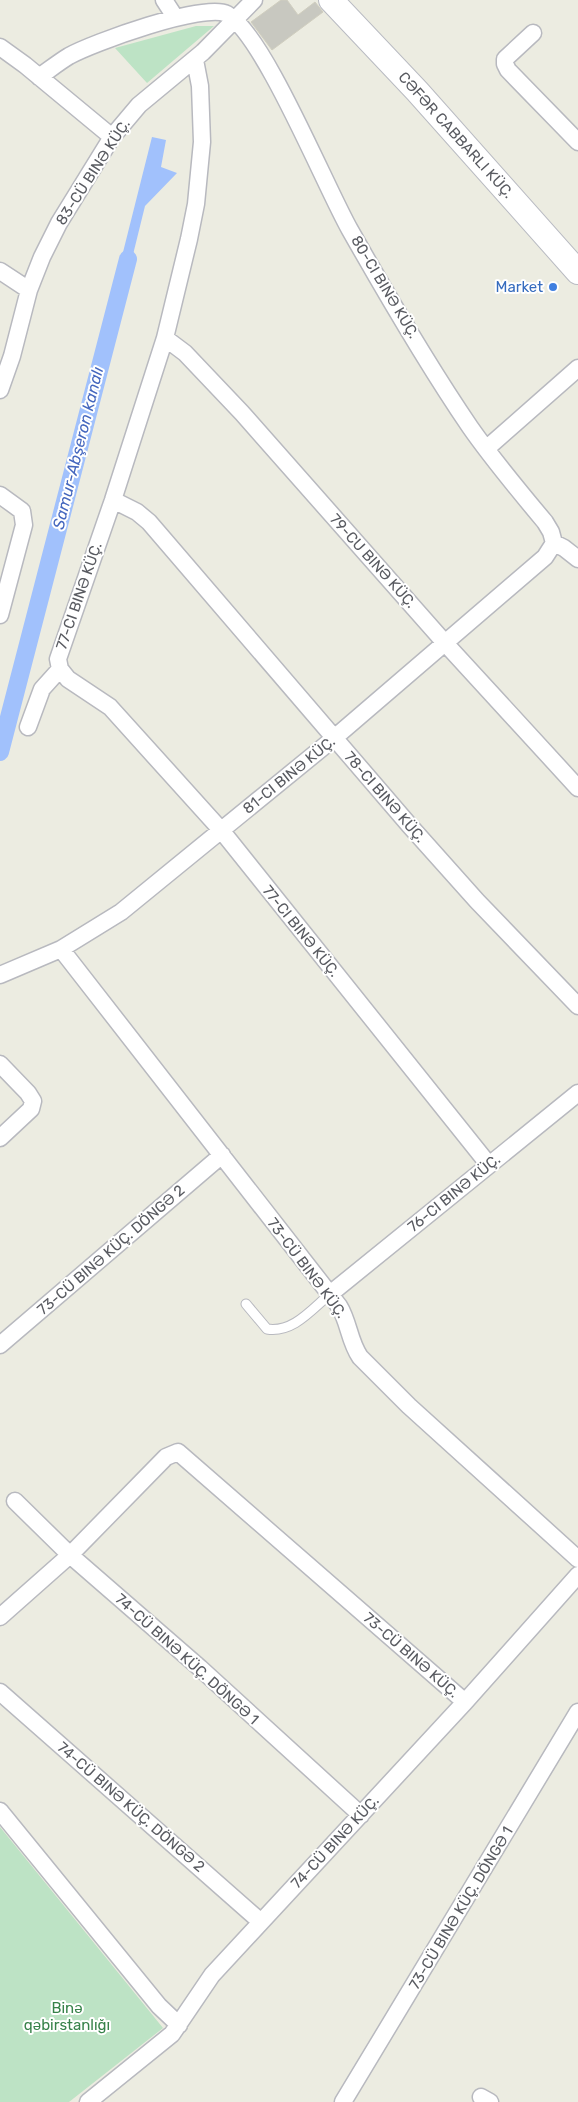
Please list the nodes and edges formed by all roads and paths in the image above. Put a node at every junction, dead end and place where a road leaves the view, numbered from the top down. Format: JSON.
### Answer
{"nodes":[{"id":1,"x":164,"y":0,"type":"edge"},
{"id":2,"x":331,"y":0,"type":"edge"},
{"id":3,"x":248,"y":2,"type":"edge"},
{"id":4,"x":175,"y":17,"type":"junction"},
{"id":5,"x":234,"y":20,"type":"junction"},
{"id":6,"x":533,"y":33,"type":"dead end"},
{"id":7,"x":0,"y":47,"type":"edge"},
{"id":8,"x":194,"y":60,"type":"junction"},
{"id":9,"x":39,"y":77,"type":"junction"},
{"id":10,"x":112,"y":137,"type":"junction"},
{"id":11,"x":578,"y":142,"type":"edge"},
{"id":12,"x":576,"y":264,"type":"edge"},
{"id":13,"x":0,"y":272,"type":"edge"},
{"id":14,"x":29,"y":290,"type":"junction"},
{"id":15,"x":165,"y":338,"type":"junction"},
{"id":16,"x":578,"y":368,"type":"edge"},
{"id":17,"x":0,"y":390,"type":"edge"},
{"id":18,"x":486,"y":449,"type":"junction"},
{"id":19,"x":0,"y":495,"type":"edge"},
{"id":20,"x":113,"y":500,"type":"junction"},
{"id":21,"x":554,"y":543,"type":"junction"},
{"id":22,"x":578,"y":560,"type":"edge"},
{"id":23,"x":0,"y":615,"type":"edge"},
{"id":24,"x":445,"y":643,"type":"junction"},
{"id":25,"x":60,"y":669,"type":"junction"},
{"id":26,"x":28,"y":726,"type":"dead end"},
{"id":27,"x":333,"y":739,"type":"junction"},
{"id":28,"x":578,"y":788,"type":"edge"},
{"id":29,"x":221,"y":830,"type":"junction"},
{"id":30,"x":62,"y":949,"type":"junction"},
{"id":31,"x":0,"y":975,"type":"edge"},
{"id":32,"x":578,"y":1006,"type":"edge"},
{"id":33,"x":0,"y":1064,"type":"edge"},
{"id":34,"x":578,"y":1092,"type":"edge"},
{"id":35,"x":0,"y":1138,"type":"edge"},
{"id":36,"x":222,"y":1155,"type":"junction"},
{"id":37,"x":489,"y":1165,"type":"junction"},
{"id":38,"x":330,"y":1294,"type":"junction"},
{"id":39,"x":246,"y":1304,"type":"dead end"},
{"id":40,"x":0,"y":1345,"type":"edge"},
{"id":41,"x":15,"y":1501,"type":"dead end"},
{"id":42,"x":70,"y":1555,"type":"junction"},
{"id":43,"x":578,"y":1559,"type":"edge"},
{"id":44,"x":578,"y":1575,"type":"edge"},
{"id":45,"x":0,"y":1617,"type":"edge"},
{"id":46,"x":0,"y":1692,"type":"edge"},
{"id":47,"x":465,"y":1702,"type":"junction"},
{"id":48,"x":578,"y":1712,"type":"edge"},
{"id":49,"x":0,"y":1811,"type":"edge"},
{"id":50,"x":361,"y":1815,"type":"junction"},
{"id":51,"x":261,"y":1922,"type":"junction"},
{"id":52,"x":179,"y":2025,"type":"junction"},
{"id":53,"x":88,"y":2102,"type":"edge"},
{"id":54,"x":343,"y":2102,"type":"edge"}],
"edges":[{"from":1,"to":4,"type":"street"},
{"from":2,"to":12,"type":"street"},
{"from":3,"to":5,"type":"street","name":"83-CÜ BINƏ KÜÇ."},
{"from":4,"to":5,"type":"street"},
{"from":4,"to":9,"type":"street"},
{"from":5,"to":8,"type":"street","name":"83-CÜ BINƏ KÜÇ."},
{"from":5,"to":18,"type":"street","name":"80-CI BINƏ KÜÇ."},
{"from":6,"to":11,"type":"street"},
{"from":7,"to":9,"type":"street"},
{"from":8,"to":10,"type":"street","name":"83-CÜ BINƏ KÜÇ."},
{"from":8,"to":15,"type":"street","name":"77-CI BINƏ KÜÇ."},
{"from":9,"to":10,"type":"street"},
{"from":10,"to":14,"type":"street","name":"83-CÜ BINƏ KÜÇ."},
{"from":13,"to":14,"type":"street"},
{"from":14,"to":17,"type":"street","name":"83-CÜ BINƏ KÜÇ."},
{"from":15,"to":20,"type":"street","name":"77-CI BINƏ KÜÇ."},
{"from":15,"to":24,"type":"street","name":"79-CU BINƏ KÜÇ."},
{"from":16,"to":18,"type":"street"},
{"from":18,"to":21,"type":"street","name":"80-CI BINƏ KÜÇ."},
{"from":19,"to":23,"type":"street"},
{"from":20,"to":25,"type":"street","name":"77-CI BINƏ KÜÇ."},
{"from":20,"to":27,"type":"street","name":"78-CI BINƏ KÜÇ."},
{"from":21,"to":22,"type":"street"},
{"from":21,"to":24,"type":"street","name":"81-CI BINƏ KÜÇ."},
{"from":24,"to":27,"type":"street","name":"81-CI BINƏ KÜÇ."},
{"from":24,"to":28,"type":"street","name":"79-CU BINƏ KÜÇ."},
{"from":25,"to":26,"type":"street"},
{"from":25,"to":29,"type":"street","name":"77-CI BINƏ KÜÇ."},
{"from":27,"to":29,"type":"street","name":"81-CI BINƏ KÜÇ."},
{"from":27,"to":32,"type":"street","name":"78-CI BINƏ KÜÇ."},
{"from":29,"to":30,"type":"street","name":"81-CI BINƏ KÜÇ."},
{"from":29,"to":37,"type":"street","name":"77-CI BINƏ KÜÇ."},
{"from":30,"to":31,"type":"street","name":"81-CI BINƏ KÜÇ."},
{"from":30,"to":36,"type":"street","name":"73-CÜ BINƏ KÜÇ."},
{"from":33,"to":35,"type":"street"},
{"from":34,"to":37,"type":"street"},
{"from":36,"to":38,"type":"street","name":"73-CÜ BINƏ KÜÇ."},
{"from":36,"to":40,"type":"street","name":"73-CÜ BINƏ KÜÇ. DÖNGƏ 2"},
{"from":37,"to":38,"type":"street"},
{"from":38,"to":39,"type":"lane"},
{"from":38,"to":43,"type":"street","name":"73-CÜ BINƏ KÜÇ."},
{"from":41,"to":42,"type":"street","name":"74-CÜ BINƏ KÜÇ. DÖNGƏ 1"},
{"from":42,"to":45,"type":"street","name":"73-CÜ BINƏ KÜÇ."},
{"from":42,"to":47,"type":"street","name":"73-CÜ BINƏ KÜÇ."},
{"from":42,"to":50,"type":"street","name":"74-CÜ BINƏ KÜÇ. DÖNGƏ 1"},
{"from":44,"to":47,"type":"street","name":"74-CÜ BINƏ KÜÇ."},
{"from":46,"to":51,"type":"street","name":"74-CÜ BINƏ KÜÇ. DÖNGƏ 2"},
{"from":47,"to":50,"type":"street","name":"74-CÜ BINƏ KÜÇ."},
{"from":48,"to":54,"type":"street","name":"73-CÜ BINƏ KÜÇ. DÖNGƏ 1"},
{"from":49,"to":52,"type":"street"},
{"from":50,"to":51,"type":"street","name":"74-CÜ BINƏ KÜÇ."},
{"from":51,"to":52,"type":"street","name":"74-CÜ BINƏ KÜÇ."},
{"from":52,"to":53,"type":"street","name":"74-CÜ BINƏ KÜÇ."}]}
